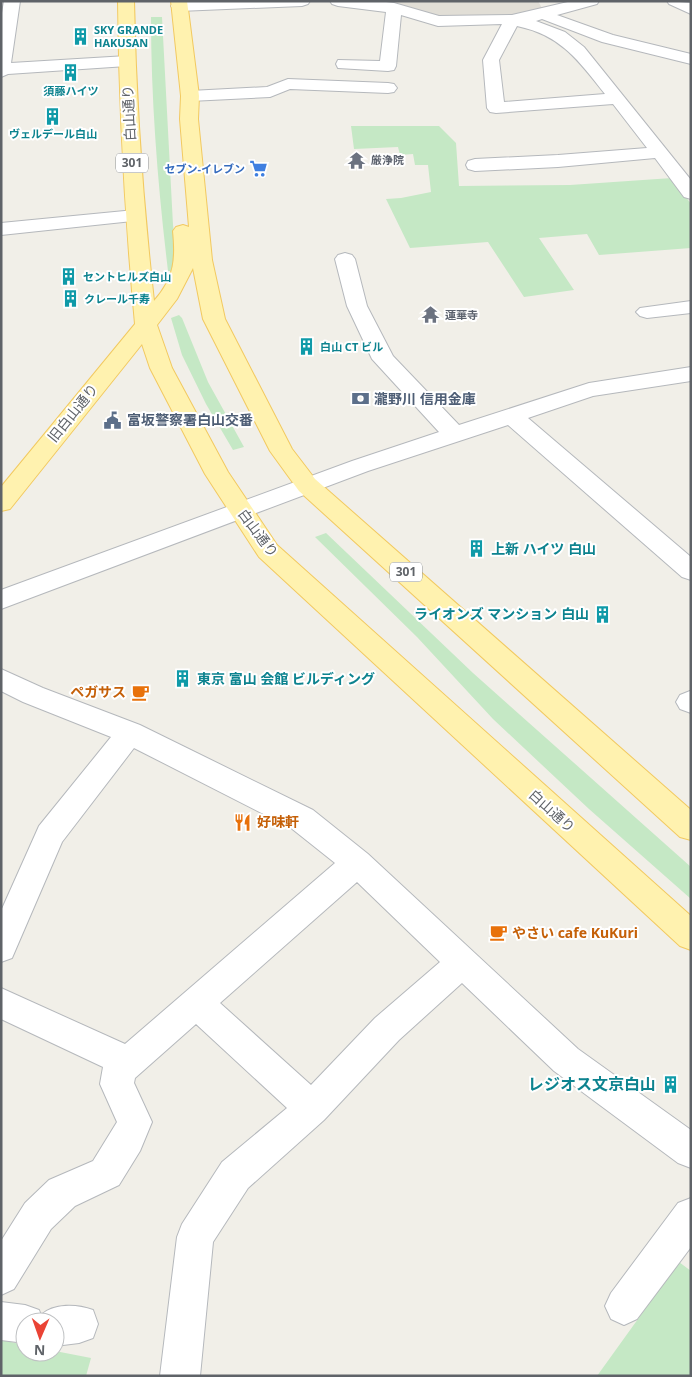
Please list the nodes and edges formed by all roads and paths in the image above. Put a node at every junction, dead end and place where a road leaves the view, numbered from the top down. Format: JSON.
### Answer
{"nodes":[{"id":1,"x":12,"y":1,"type":"edge"},
{"id":2,"x":126,"y":1,"type":"edge"},
{"id":3,"x":302,"y":1,"type":"edge"},
{"id":4,"x":338,"y":1,"type":"edge"},
{"id":5,"x":591,"y":1,"type":"edge"},
{"id":6,"x":675,"y":1,"type":"edge"},
{"id":7,"x":179,"y":3,"type":"edge"},
{"id":8,"x":394,"y":8,"type":"junction"},
{"id":9,"x":691,"y":9,"type":"edge"},
{"id":10,"x":540,"y":15,"type":"junction"},
{"id":11,"x":512,"y":20,"type":"junction"},
{"id":12,"x":691,"y":59,"type":"edge"},
{"id":13,"x":127,"y":61,"type":"junction"},
{"id":14,"x":344,"y":64,"type":"dead end"},
{"id":15,"x":1,"y":70,"type":"edge"},
{"id":16,"x":388,"y":88,"type":"dead end"},
{"id":17,"x":190,"y":96,"type":"junction"},
{"id":18,"x":617,"y":98,"type":"junction"},
{"id":19,"x":189,"y":119,"type":"junction"},
{"id":20,"x":660,"y":152,"type":"junction"},
{"id":21,"x":475,"y":165,"type":"dead end"},
{"id":22,"x":689,"y":187,"type":"edge"},
{"id":23,"x":134,"y":216,"type":"junction"},
{"id":24,"x":1,"y":229,"type":"edge"},
{"id":25,"x":345,"y":259,"type":"dead end"},
{"id":26,"x":691,"y":307,"type":"edge"},
{"id":27,"x":647,"y":312,"type":"dead end"},
{"id":28,"x":146,"y":325,"type":"junction"},
{"id":29,"x":691,"y":374,"type":"edge"},
{"id":30,"x":512,"y":416,"type":"junction"},
{"id":31,"x":455,"y":435,"type":"junction"},
{"id":32,"x":307,"y":485,"type":"junction"},
{"id":33,"x":1,"y":503,"type":"edge"},
{"id":34,"x":241,"y":512,"type":"junction"},
{"id":35,"x":691,"y":571,"type":"edge"},
{"id":36,"x":1,"y":600,"type":"edge"},
{"id":37,"x":1,"y":679,"type":"edge"},
{"id":38,"x":130,"y":733,"type":"junction"},
{"id":39,"x":691,"y":828,"type":"edge"},
{"id":40,"x":357,"y":863,"type":"junction"},
{"id":41,"x":691,"y":936,"type":"edge"},
{"id":42,"x":1,"y":948,"type":"edge"},
{"id":43,"x":462,"y":962,"type":"junction"},
{"id":44,"x":196,"y":1002,"type":"junction"},
{"id":45,"x":1,"y":1003,"type":"edge"},
{"id":46,"x":128,"y":1062,"type":"junction"},
{"id":47,"x":312,"y":1108,"type":"junction"},
{"id":48,"x":691,"y":1151,"type":"edge"},
{"id":49,"x":691,"y":1216,"type":"edge"},
{"id":50,"x":1,"y":1276,"type":"edge"},
{"id":51,"x":624,"y":1306,"type":"dead end"},
{"id":52,"x":1,"y":1321,"type":"edge"},
{"id":53,"x":15,"y":1323,"type":"edge"},
{"id":54,"x":180,"y":1376,"type":"edge"}],
"edges":[{"from":1,"to":15,"type":"street"},
{"from":2,"to":13,"type":"main road","name":"白山通り","number":"301"},
{"from":3,"to":7,"type":"street"},
{"from":4,"to":8,"type":"street"},
{"from":5,"to":10,"type":"street"},
{"from":6,"to":9,"type":"street"},
{"from":7,"to":17,"type":"main road","number":"301"},
{"from":8,"to":11,"type":"street"},
{"from":8,"to":14,"type":"street"},
{"from":10,"to":11,"type":"street"},
{"from":10,"to":12,"type":"street"},
{"from":11,"to":18,"type":"street"},
{"from":11,"to":18,"type":"street"},
{"from":13,"to":15,"type":"street"},
{"from":13,"to":23,"type":"main road","name":"白山通り","number":"301"},
{"from":16,"to":17,"type":"street"},
{"from":17,"to":19,"type":"main road","number":"301"},
{"from":18,"to":20,"type":"street"},
{"from":19,"to":28,"type":"main road","number":"301"},
{"from":19,"to":32,"type":"main road","number":"301"},
{"from":20,"to":21,"type":"street"},
{"from":20,"to":22,"type":"street"},
{"from":23,"to":24,"type":"street"},
{"from":23,"to":28,"type":"main road","name":"白山通り","number":"301"},
{"from":25,"to":31,"type":"street"},
{"from":26,"to":27,"type":"street"},
{"from":28,"to":33,"type":"main road","name":"旧白山通り","number":"301"},
{"from":28,"to":34,"type":"main road","name":"白山通り","number":"301"},
{"from":29,"to":30,"type":"street"},
{"from":30,"to":31,"type":"street"},
{"from":30,"to":35,"type":"street"},
{"from":31,"to":32,"type":"street"},
{"from":32,"to":34,"type":"street"},
{"from":32,"to":39,"type":"main road","number":"301"},
{"from":34,"to":36,"type":"street"},
{"from":34,"to":41,"type":"main road","name":"白山通り","number":"301"},
{"from":37,"to":38,"type":"street"},
{"from":38,"to":40,"type":"street"},
{"from":38,"to":42,"type":"street"},
{"from":40,"to":43,"type":"street"},
{"from":40,"to":44,"type":"street"},
{"from":43,"to":47,"type":"street"},
{"from":43,"to":48,"type":"street"},
{"from":44,"to":46,"type":"street"},
{"from":44,"to":47,"type":"street"},
{"from":45,"to":46,"type":"street"},
{"from":46,"to":50,"type":"street"},
{"from":47,"to":54,"type":"street"},
{"from":49,"to":51,"type":"street"},
{"from":52,"to":53,"type":"street"}]}
